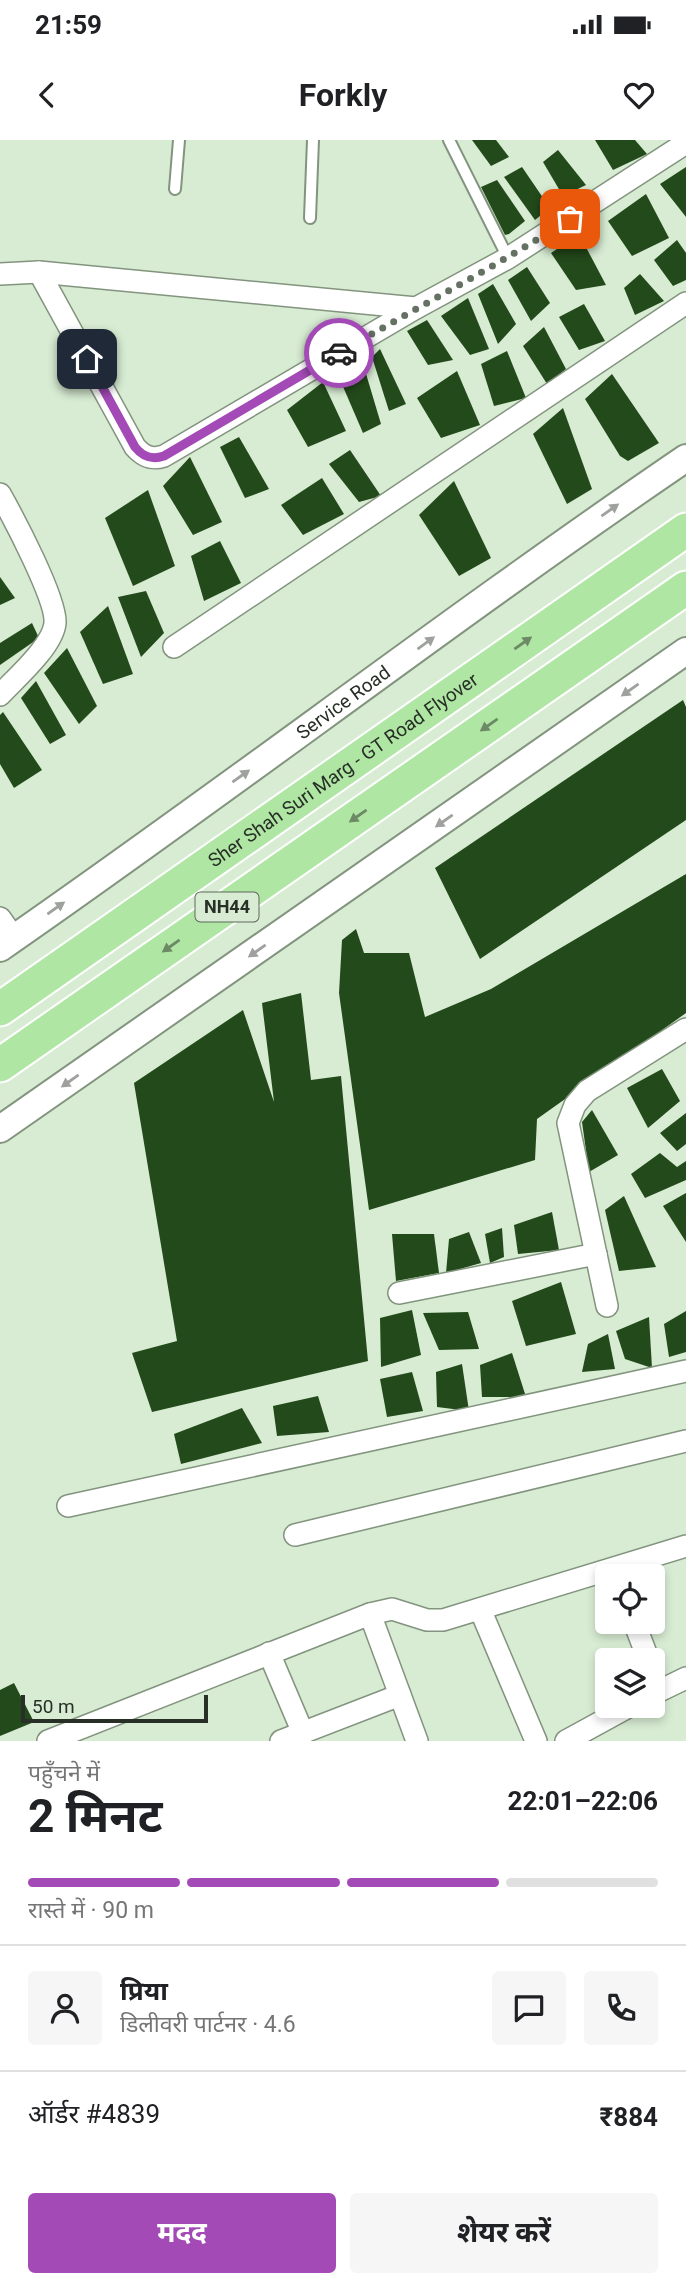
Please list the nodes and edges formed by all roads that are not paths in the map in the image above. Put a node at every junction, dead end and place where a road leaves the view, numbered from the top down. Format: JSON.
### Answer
{"nodes":[{"id":1,"x":179,"y":140,"type":"edge"},
{"id":2,"x":313,"y":140,"type":"edge"},
{"id":3,"x":449,"y":140,"type":"edge"},
{"id":4,"x":686,"y":143,"type":"edge"},
{"id":5,"x":175,"y":189,"type":"dead end"},
{"id":6,"x":310,"y":218,"type":"dead end"},
{"id":7,"x":508,"y":258,"type":"junction"},
{"id":8,"x":39,"y":272,"type":"junction"},
{"id":9,"x":0,"y":274,"type":"edge"},
{"id":10,"x":686,"y":303,"type":"edge"},
{"id":11,"x":416,"y":308,"type":"junction"},
{"id":12,"x":686,"y":458,"type":"edge"},
{"id":13,"x":0,"y":494,"type":"edge"},
{"id":14,"x":686,"y":530,"type":"edge"},
{"id":15,"x":686,"y":587,"type":"edge"},
{"id":16,"x":174,"y":647,"type":"dead end"},
{"id":17,"x":686,"y":651,"type":"edge"},
{"id":18,"x":0,"y":695,"type":"edge"},
{"id":19,"x":5,"y":935,"type":"edge"},
{"id":20,"x":0,"y":1009,"type":"edge"},
{"id":21,"x":684,"y":1034,"type":"edge"},
{"id":22,"x":0,"y":1065,"type":"edge"},
{"id":23,"x":0,"y":1129,"type":"edge"},
{"id":24,"x":596,"y":1254,"type":"junction"},
{"id":25,"x":398,"y":1293,"type":"dead end"},
{"id":26,"x":607,"y":1306,"type":"dead end"},
{"id":27,"x":686,"y":1371,"type":"edge"},
{"id":28,"x":686,"y":1441,"type":"edge"},
{"id":29,"x":68,"y":1506,"type":"dead end"},
{"id":30,"x":295,"y":1535,"type":"dead end"},
{"id":31,"x":686,"y":1546,"type":"edge"},
{"id":32,"x":638,"y":1564,"type":"edge"},
{"id":33,"x":595,"y":1578,"type":"edge"},
{"id":34,"x":480,"y":1609,"type":"junction"},
{"id":35,"x":370,"y":1614,"type":"junction"},
{"id":36,"x":269,"y":1653,"type":"junction"},
{"id":37,"x":686,"y":1678,"type":"edge"},
{"id":38,"x":665,"y":1683,"type":"edge"},
{"id":39,"x":400,"y":1695,"type":"junction"},
{"id":40,"x":608,"y":1718,"type":"edge"},
{"id":41,"x":303,"y":1733,"type":"junction"},
{"id":42,"x":48,"y":1741,"type":"edge"},
{"id":43,"x":281,"y":1741,"type":"edge"},
{"id":44,"x":417,"y":1741,"type":"edge"},
{"id":45,"x":536,"y":1741,"type":"edge"},
{"id":46,"x":566,"y":1741,"type":"edge"}],
"edges":[{"from":1,"to":5,"type":"lane"},
{"from":2,"to":6,"type":"lane"},
{"from":3,"to":7,"type":"lane"},
{"from":4,"to":7,"type":"street"},
{"from":7,"to":11,"type":"street"},
{"from":8,"to":9,"type":"street"},
{"from":8,"to":11,"type":"street"},
{"from":8,"to":11,"type":"street"},
{"from":10,"to":16,"type":"street"},
{"from":19,"to":12,"type":"street","name":"Service Road","one_way":true},
{"from":13,"to":18,"type":"street"},
{"from":20,"to":14,"type":"highway","name":"Sher Shah Suri Marg - GT Road Flyover","number":"NH44","one_way":true},
{"from":15,"to":22,"type":"highway","number":"NH44","one_way":true},
{"from":17,"to":23,"type":"street","one_way":true},
{"from":21,"to":24,"type":"street"},
{"from":24,"to":25,"type":"street"},
{"from":24,"to":26,"type":"street"},
{"from":27,"to":29,"type":"street"},
{"from":28,"to":30,"type":"street"},
{"from":31,"to":32,"type":"street"},
{"from":33,"to":34,"type":"street"},
{"from":34,"to":35,"type":"street"},
{"from":34,"to":45,"type":"street"},
{"from":35,"to":36,"type":"street"},
{"from":35,"to":39,"type":"street"},
{"from":36,"to":41,"type":"street"},
{"from":36,"to":42,"type":"street"},
{"from":37,"to":38,"type":"street"},
{"from":39,"to":41,"type":"street"},
{"from":39,"to":44,"type":"street"},
{"from":40,"to":46,"type":"street"},
{"from":41,"to":43,"type":"street"}]}
